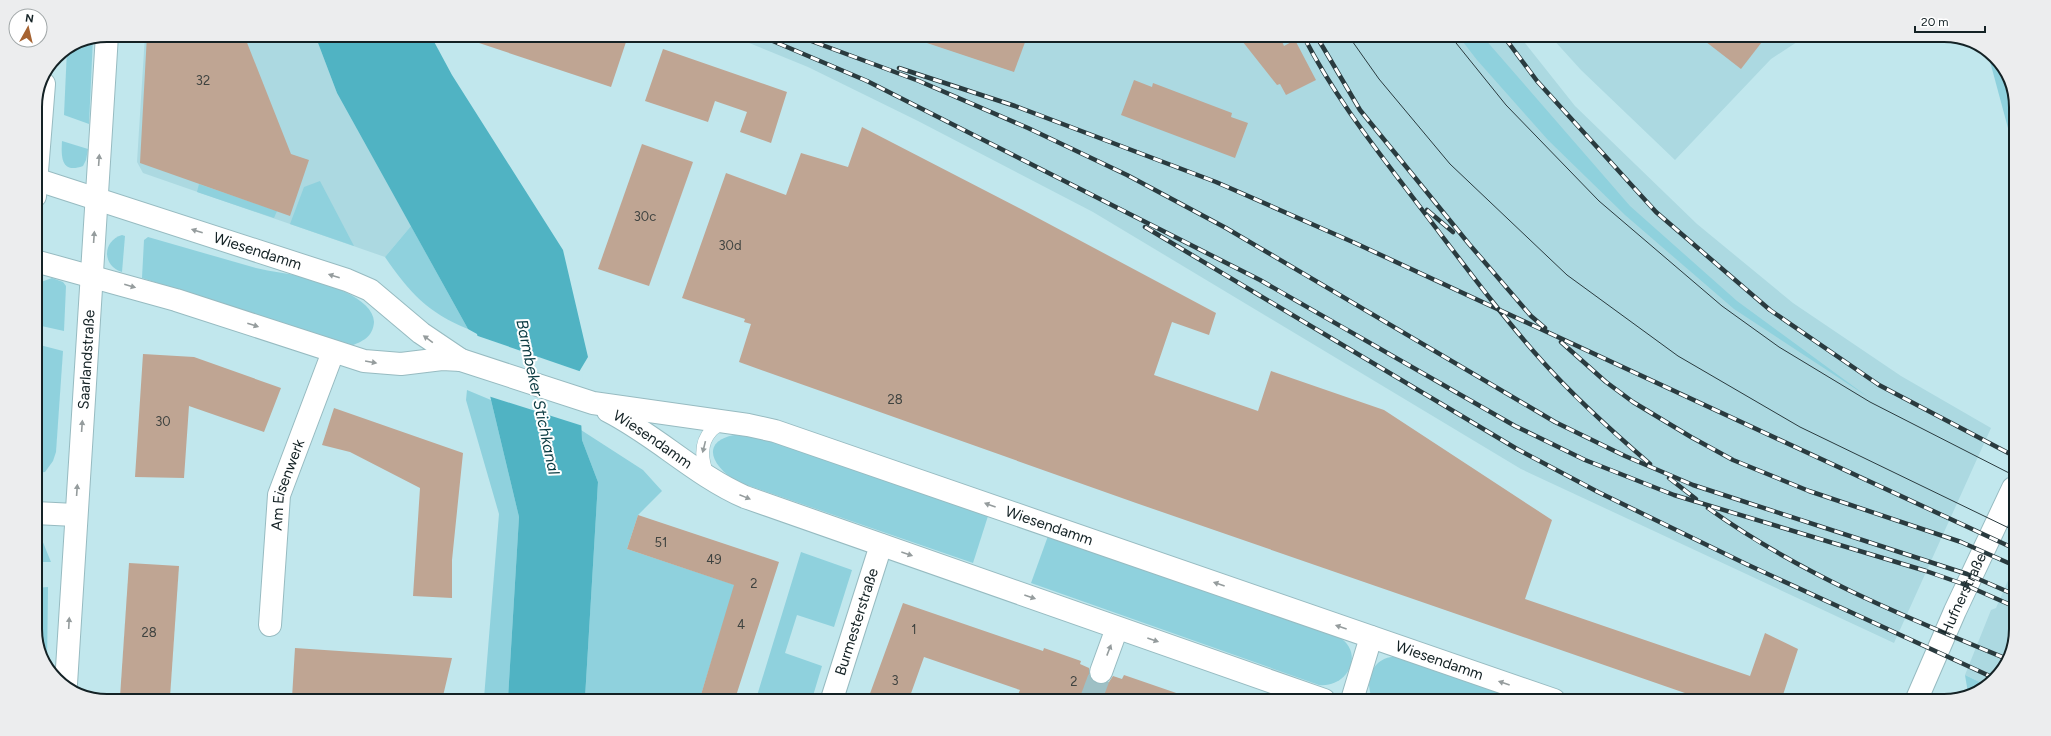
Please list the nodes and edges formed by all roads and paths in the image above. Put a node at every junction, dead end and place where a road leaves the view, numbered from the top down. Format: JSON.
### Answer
{"nodes":[{"id":1,"x":107,"y":42,"type":"edge"},
{"id":2,"x":43,"y":93,"type":"edge"},
{"id":3,"x":42,"y":109,"type":"edge"},
{"id":4,"x":42,"y":186,"type":"edge"},
{"id":5,"x":97,"y":198,"type":"junction"},
{"id":6,"x":42,"y":262,"type":"edge"},
{"id":7,"x":92,"y":276,"type":"junction"},
{"id":8,"x":333,"y":352,"type":"junction"},
{"id":9,"x":461,"y":360,"type":"junction"},
{"id":10,"x":593,"y":403,"type":"junction"},
{"id":11,"x":726,"y":422,"type":"junction"},
{"id":12,"x":710,"y":480,"type":"junction"},
{"id":13,"x":2009,"y":496,"type":"edge"},
{"id":14,"x":42,"y":514,"type":"edge"},
{"id":15,"x":75,"y":515,"type":"junction"},
{"id":16,"x":881,"y":545,"type":"junction"},
{"id":17,"x":270,"y":625,"type":"dead end"},
{"id":18,"x":1117,"y":628,"type":"junction"},
{"id":19,"x":1371,"y":637,"type":"junction"},
{"id":20,"x":1101,"y":672,"type":"tunnel mouth"},
{"id":21,"x":66,"y":679,"type":"edge"},
{"id":22,"x":834,"y":694,"type":"edge"},
{"id":23,"x":1307,"y":694,"type":"edge"},
{"id":24,"x":1354,"y":694,"type":"edge"},
{"id":25,"x":1537,"y":694,"type":"edge"},
{"id":26,"x":1919,"y":694,"type":"edge"}],
"edges":[{"from":5,"to":1,"type":"street","name":"Saarlandstraße","one_way":true},
{"from":2,"to":3,"type":"street"},
{"from":4,"to":5,"type":"street","name":"Wiesendamm"},
{"from":7,"to":5,"type":"street","name":"Saarlandstraße","one_way":true},
{"from":9,"to":5,"type":"street","name":"Wiesendamm","one_way":true},
{"from":6,"to":7,"type":"street","name":"Wiesendamm"},
{"from":7,"to":8,"type":"street","name":"Wiesendamm","one_way":true},
{"from":15,"to":7,"type":"street","name":"Saarlandstraße","one_way":true},
{"from":8,"to":9,"type":"street","name":"Wiesendamm","one_way":true},
{"from":8,"to":17,"type":"street","name":"Am Eisenwerk"},
{"from":9,"to":10,"type":"street","name":"Wiesendamm"},
{"from":10,"to":11,"type":"street","name":"Wiesendamm"},
{"from":10,"to":12,"type":"street","name":"Wiesendamm"},
{"from":11,"to":12,"type":"lane","name":"Wiesendamm","one_way":true},
{"from":19,"to":11,"type":"street","name":"Wiesendamm","one_way":true},
{"from":12,"to":16,"type":"street","name":"Wiesendamm","one_way":true},
{"from":13,"to":26,"type":"street","name":"Hufnerstraße"},
{"from":14,"to":15,"type":"street"},
{"from":21,"to":15,"type":"street","name":"Saarlandstraße","one_way":true},
{"from":16,"to":18,"type":"street","name":"Wiesendamm","one_way":true},
{"from":16,"to":22,"type":"street","name":"Burmesterstraße"},
{"from":20,"to":18,"type":"street","one_way":true},
{"from":18,"to":23,"type":"street","name":"Wiesendamm","one_way":true},
{"from":19,"to":24,"type":"street"},
{"from":25,"to":19,"type":"street","name":"Wiesendamm","one_way":true}]}
